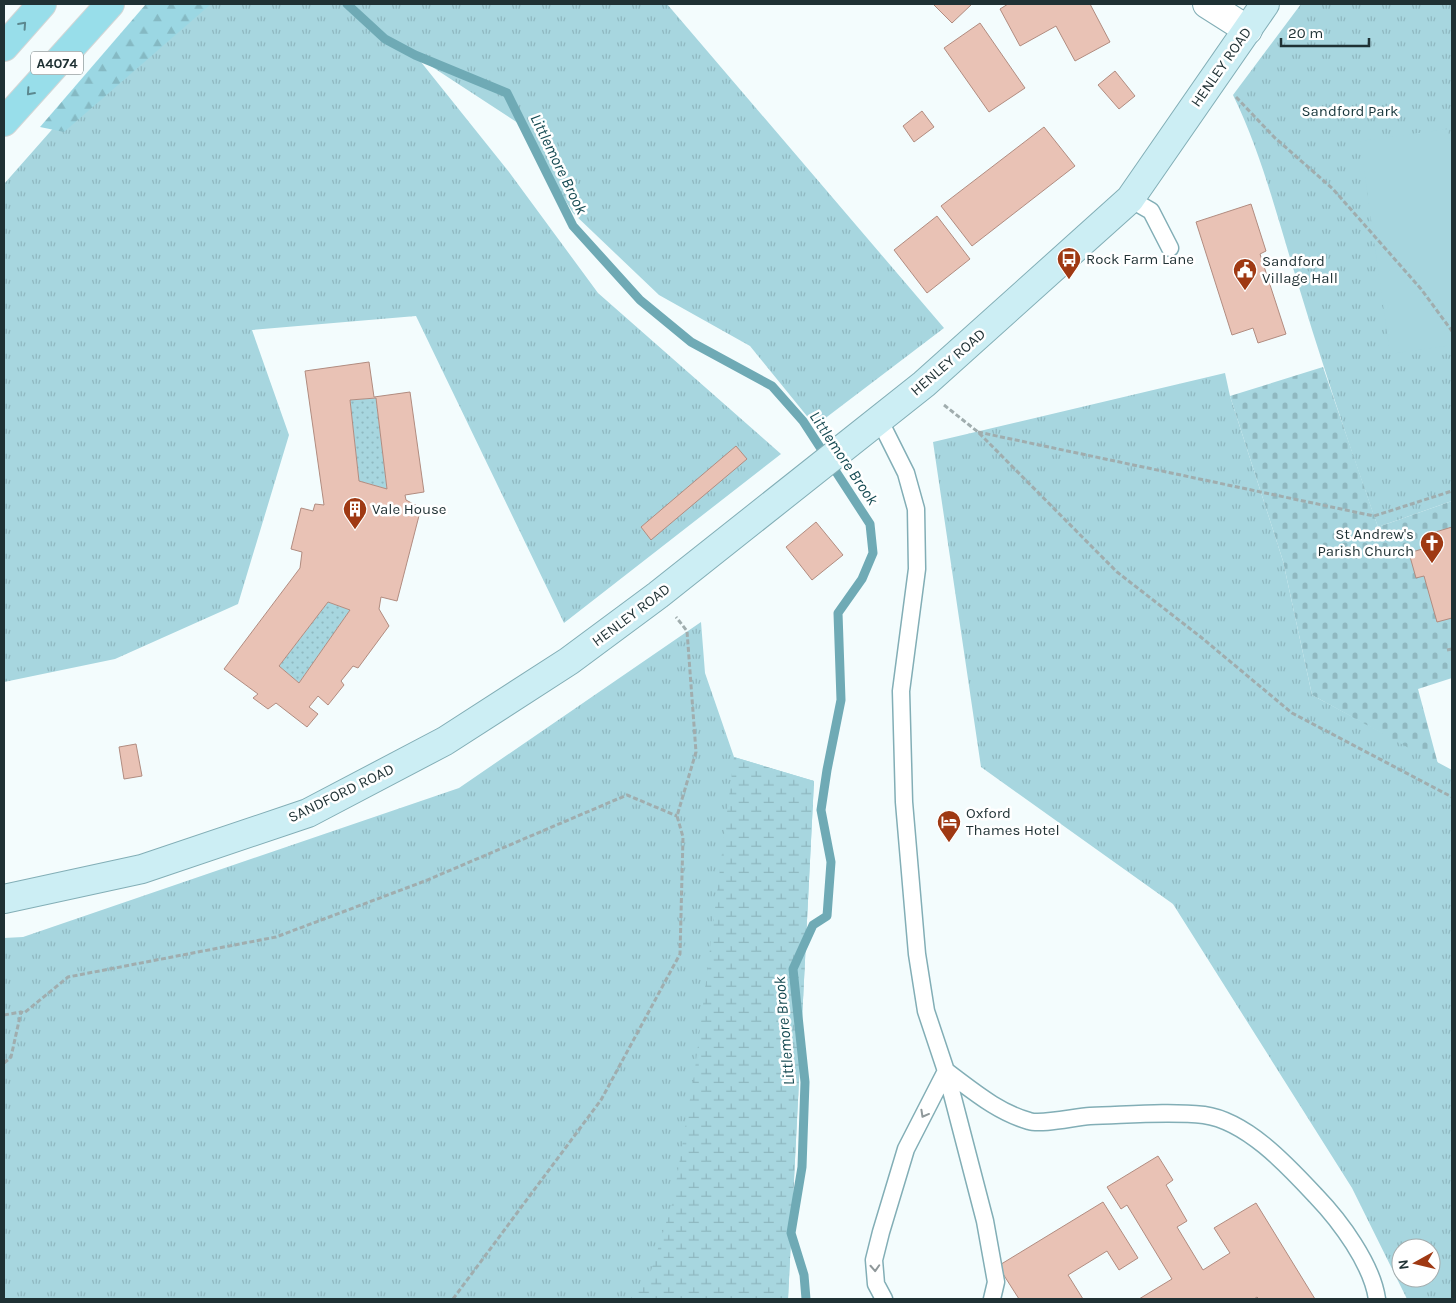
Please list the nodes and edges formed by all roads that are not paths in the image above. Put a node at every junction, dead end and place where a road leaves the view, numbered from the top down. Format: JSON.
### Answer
{"nodes":[{"id":1,"x":42,"y":4,"type":"edge"},
{"id":2,"x":110,"y":4,"type":"edge"},
{"id":3,"x":1207,"y":4,"type":"edge"},
{"id":4,"x":1265,"y":4,"type":"edge"},
{"id":5,"x":1248,"y":30,"type":"junction"},
{"id":6,"x":4,"y":47,"type":"edge"},
{"id":7,"x":4,"y":122,"type":"edge"},
{"id":8,"x":1130,"y":199,"type":"junction"},
{"id":9,"x":1170,"y":248,"type":"dead end"},
{"id":10,"x":879,"y":419,"type":"junction"},
{"id":11,"x":570,"y":661,"type":"joint"},
{"id":12,"x":4,"y":900,"type":"edge"},
{"id":13,"x":946,"y":1071,"type":"junction"},
{"id":14,"x":884,"y":1299,"type":"edge"},
{"id":15,"x":992,"y":1299,"type":"edge"},
{"id":16,"x":1377,"y":1299,"type":"edge"}],
"edges":[{"from":6,"to":1,"type":"main road","one_way":true},
{"from":2,"to":7,"type":"main road","number":"A4074","one_way":true},
{"from":3,"to":5,"type":"street"},
{"from":4,"to":5,"type":"street","name":"HENLEY ROAD"},
{"from":5,"to":8,"type":"street","name":"HENLEY ROAD"},
{"from":8,"to":9,"type":"lane"},
{"from":8,"to":10,"type":"street","name":"HENLEY ROAD"},
{"from":10,"to":11,"type":"street","name":"HENLEY ROAD"},
{"from":10,"to":13,"type":"lane"},
{"from":11,"to":12,"type":"street","name":"SANDFORD ROAD"},
{"from":13,"to":14,"type":"lane","one_way":true},
{"from":13,"to":15,"type":"lane"},
{"from":13,"to":16,"type":"lane"}]}
